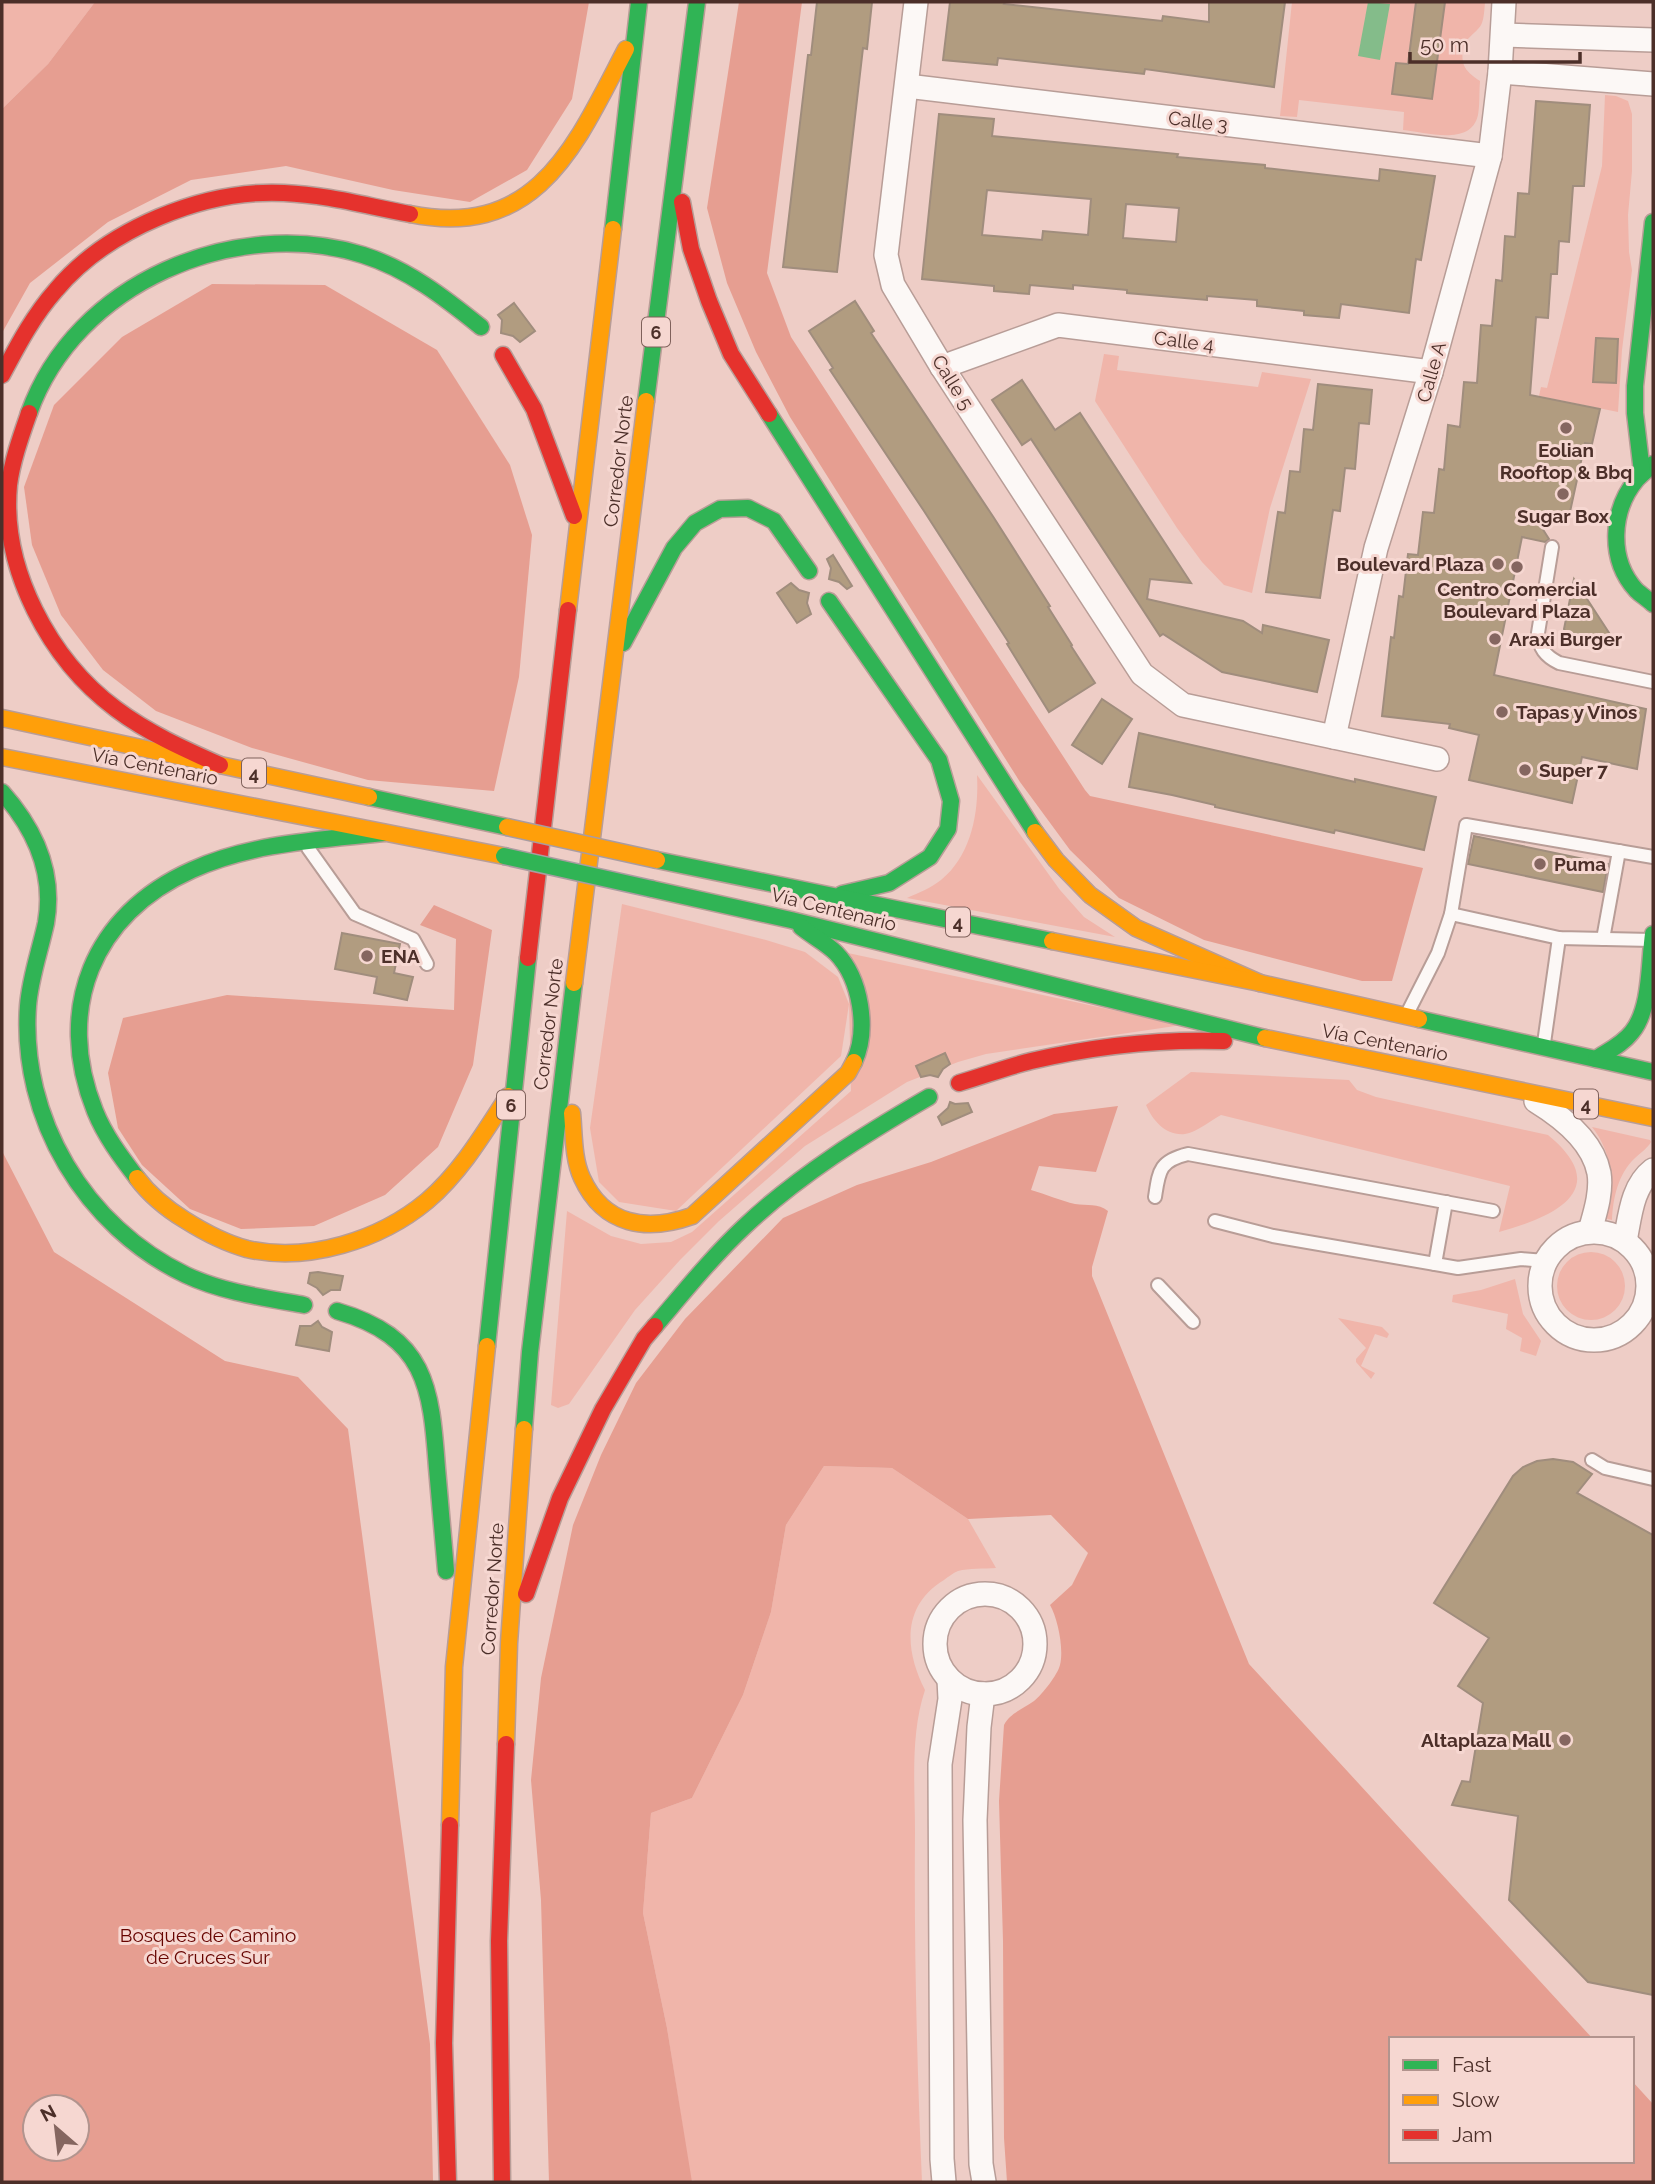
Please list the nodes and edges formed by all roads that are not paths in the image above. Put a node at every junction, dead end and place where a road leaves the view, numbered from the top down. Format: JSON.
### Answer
{"nodes":[{"id":1,"x":639,"y":2,"type":"edge"},
{"id":2,"x":697,"y":2,"type":"edge"},
{"id":3,"x":916,"y":2,"type":"edge"},
{"id":4,"x":1504,"y":2,"type":"edge"},
{"id":5,"x":635,"y":32,"type":"junction"},
{"id":6,"x":1503,"y":35,"type":"junction"},
{"id":7,"x":1653,"y":40,"type":"edge"},
{"id":8,"x":1500,"y":72,"type":"junction"},
{"id":9,"x":1653,"y":84,"type":"edge"},
{"id":10,"x":907,"y":86,"type":"junction"},
{"id":11,"x":1490,"y":156,"type":"junction"},
{"id":12,"x":676,"y":175,"type":"junction"},
{"id":13,"x":1653,"y":222,"type":"edge"},
{"id":14,"x":481,"y":327,"type":"dead end"},
{"id":15,"x":503,"y":355,"type":"dead end"},
{"id":16,"x":942,"y":366,"type":"junction"},
{"id":17,"x":1431,"y":372,"type":"junction"},
{"id":18,"x":2,"y":375,"type":"edge"},
{"id":19,"x":1648,"y":468,"type":"edge"},
{"id":20,"x":578,"y":527,"type":"junction"},
{"id":21,"x":1552,"y":547,"type":"dead end"},
{"id":22,"x":809,"y":571,"type":"dead end"},
{"id":23,"x":829,"y":601,"type":"dead end"},
{"id":24,"x":1653,"y":604,"type":"edge"},
{"id":25,"x":612,"y":663,"type":"junction"},
{"id":26,"x":1653,"y":682,"type":"edge"},
{"id":27,"x":2,"y":718,"type":"edge"},
{"id":28,"x":1334,"y":737,"type":"junction"},
{"id":29,"x":2,"y":757,"type":"edge"},
{"id":30,"x":1437,"y":758,"type":"dead end"},
{"id":31,"x":220,"y":765,"type":"junction"},
{"id":32,"x":2,"y":792,"type":"edge"},
{"id":33,"x":384,"y":833,"type":"junction"},
{"id":34,"x":304,"y":842,"type":"junction"},
{"id":35,"x":1619,"y":851,"type":"junction"},
{"id":36,"x":1653,"y":857,"type":"edge"},
{"id":37,"x":834,"y":896,"type":"junction"},
{"id":38,"x":1451,"y":914,"type":"junction"},
{"id":39,"x":791,"y":919,"type":"junction"},
{"id":40,"x":1653,"y":937,"type":"edge"},
{"id":41,"x":1559,"y":938,"type":"junction"},
{"id":42,"x":1603,"y":939,"type":"junction"},
{"id":43,"x":427,"y":964,"type":"dead end"},
{"id":44,"x":1260,"y":983,"type":"junction"},
{"id":45,"x":1407,"y":1016,"type":"junction"},
{"id":46,"x":1286,"y":1043,"type":"junction"},
{"id":47,"x":1543,"y":1047,"type":"junction"},
{"id":48,"x":1596,"y":1059,"type":"junction"},
{"id":49,"x":564,"y":1063,"type":"junction"},
{"id":50,"x":1653,"y":1072,"type":"edge"},
{"id":51,"x":959,"y":1083,"type":"dead end"},
{"id":52,"x":513,"y":1089,"type":"junction"},
{"id":53,"x":1518,"y":1090,"type":"junction"},
{"id":54,"x":929,"y":1097,"type":"dead end"},
{"id":55,"x":1653,"y":1118,"type":"edge"},
{"id":56,"x":1653,"y":1170,"type":"edge"},
{"id":57,"x":1155,"y":1197,"type":"dead end"},
{"id":58,"x":1446,"y":1202,"type":"junction"},
{"id":59,"x":1493,"y":1211,"type":"dead end"},
{"id":60,"x":1214,"y":1221,"type":"dead end"},
{"id":61,"x":1590,"y":1231,"type":"junction"},
{"id":62,"x":1625,"y":1241,"type":"junction"},
{"id":63,"x":1545,"y":1261,"type":"junction"},
{"id":64,"x":1435,"y":1264,"type":"junction"},
{"id":65,"x":1651,"y":1283,"type":"edge"},
{"id":66,"x":1158,"y":1285,"type":"dead end"},
{"id":67,"x":304,"y":1305,"type":"dead end"},
{"id":68,"x":337,"y":1311,"type":"dead end"},
{"id":69,"x":1646,"y":1318,"type":"edge"},
{"id":70,"x":1193,"y":1322,"type":"dead end"},
{"id":71,"x":1592,"y":1460,"type":"dead end"},
{"id":72,"x":1653,"y":1479,"type":"edge"},
{"id":73,"x":509,"y":1643,"type":"junction"},
{"id":74,"x":454,"y":1667,"type":"junction"},
{"id":75,"x":949,"y":1679,"type":"junction"},
{"id":76,"x":983,"y":1694,"type":"junction"},
{"id":77,"x":941,"y":1987,"type":"junction"},
{"id":78,"x":978,"y":1987,"type":"junction"},
{"id":79,"x":448,"y":2182,"type":"edge"},
{"id":80,"x":502,"y":2182,"type":"edge"},
{"id":81,"x":944,"y":2182,"type":"edge"},
{"id":82,"x":984,"y":2182,"type":"edge"}],
"edges":[{"from":1,"to":5,"type":"main road","name":"Corredor Norte","number":"6"},
{"from":2,"to":12,"type":"main road","name":"Corredor Norte","number":"6"},
{"from":3,"to":10,"type":"street","name":"Calle 5"},
{"from":4,"to":6,"type":"street","name":"Calle A"},
{"from":5,"to":18,"type":"main road"},
{"from":5,"to":20,"type":"main road","name":"Corredor Norte","number":"6"},
{"from":6,"to":7,"type":"street"},
{"from":6,"to":8,"type":"street","name":"Calle A"},
{"from":8,"to":9,"type":"street"},
{"from":8,"to":11,"type":"street","name":"Calle A"},
{"from":10,"to":11,"type":"street","name":"Calle 3"},
{"from":10,"to":16,"type":"street","name":"Calle 5"},
{"from":11,"to":17,"type":"street","name":"Calle A"},
{"from":12,"to":25,"type":"main road","name":"Corredor Norte","number":"6"},
{"from":12,"to":44,"type":"main road"},
{"from":13,"to":19,"type":"main road"},
{"from":14,"to":31,"type":"main road"},
{"from":15,"to":20,"type":"main road"},
{"from":16,"to":17,"type":"street","name":"Calle 4"},
{"from":16,"to":28,"type":"street","name":"Calle 5"},
{"from":17,"to":28,"type":"street","name":"Calle A"},
{"from":19,"to":24,"type":"main road"},
{"from":20,"to":52,"type":"main road","name":"Corredor Norte","number":"6"},
{"from":21,"to":26,"type":"lane"},
{"from":22,"to":25,"type":"main road"},
{"from":23,"to":37,"type":"main road"},
{"from":25,"to":49,"type":"main road","name":"Corredor Norte","number":"6"},
{"from":27,"to":31,"type":"main road","name":"Vía Centenario","number":"4"},
{"from":28,"to":30,"type":"street"},
{"from":29,"to":33,"type":"main road","name":"Vía Centenario","number":"4"},
{"from":31,"to":37,"type":"main road","name":"Vía Centenario","number":"4","bridge":true},
{"from":32,"to":67,"type":"main road"},
{"from":33,"to":34,"type":"main road"},
{"from":33,"to":39,"type":"main road","name":"Vía Centenario","number":"4","bridge":true},
{"from":34,"to":43,"type":"lane"},
{"from":34,"to":52,"type":"main road"},
{"from":35,"to":36,"type":"lane"},
{"from":35,"to":38,"type":"lane"},
{"from":35,"to":42,"type":"lane"},
{"from":37,"to":44,"type":"main road","name":"Vía Centenario","number":"4"},
{"from":38,"to":41,"type":"lane"},
{"from":38,"to":45,"type":"lane"},
{"from":39,"to":46,"type":"main road","name":"Vía Centenario","number":"4"},
{"from":39,"to":49,"type":"main road"},
{"from":40,"to":42,"type":"lane"},
{"from":40,"to":48,"type":"main road"},
{"from":41,"to":42,"type":"lane"},
{"from":41,"to":47,"type":"lane"},
{"from":44,"to":45,"type":"main road","name":"Vía Centenario","number":"4"},
{"from":45,"to":47,"type":"main road","name":"Vía Centenario","number":"4"},
{"from":46,"to":51,"type":"main road"},
{"from":46,"to":53,"type":"main road","name":"Vía Centenario","number":"4"},
{"from":47,"to":48,"type":"main road","name":"Vía Centenario","number":"4"},
{"from":48,"to":50,"type":"main road","name":"Vía Centenario","number":"4"},
{"from":49,"to":73,"type":"main road","name":"Corredor Norte","number":"6"},
{"from":52,"to":74,"type":"main road","name":"Corredor Norte","number":"6"},
{"from":53,"to":55,"type":"main road","name":"Vía Centenario","number":"4"},
{"from":53,"to":61,"type":"street"},
{"from":54,"to":73,"type":"main road"},
{"from":56,"to":62,"type":"street"},
{"from":57,"to":58,"type":"lane"},
{"from":58,"to":59,"type":"lane"},
{"from":58,"to":64,"type":"lane"},
{"from":60,"to":64,"type":"lane"},
{"from":61,"to":62,"type":"street"},
{"from":61,"to":63,"type":"street"},
{"from":62,"to":65,"type":"street"},
{"from":63,"to":64,"type":"lane"},
{"from":63,"to":69,"type":"street"},
{"from":65,"to":69,"type":"street"},
{"from":66,"to":70,"type":"lane"},
{"from":68,"to":74,"type":"main road"},
{"from":71,"to":72,"type":"lane"},
{"from":73,"to":80,"type":"main road","name":"Corredor Norte","number":"6"},
{"from":74,"to":79,"type":"main road","name":"Corredor Norte","number":"6"},
{"from":75,"to":76,"type":"street"},
{"from":75,"to":76,"type":"street"},
{"from":75,"to":77,"type":"street"},
{"from":76,"to":78,"type":"street"},
{"from":77,"to":78,"type":"street"},
{"from":77,"to":81,"type":"street"},
{"from":78,"to":82,"type":"street"}]}
